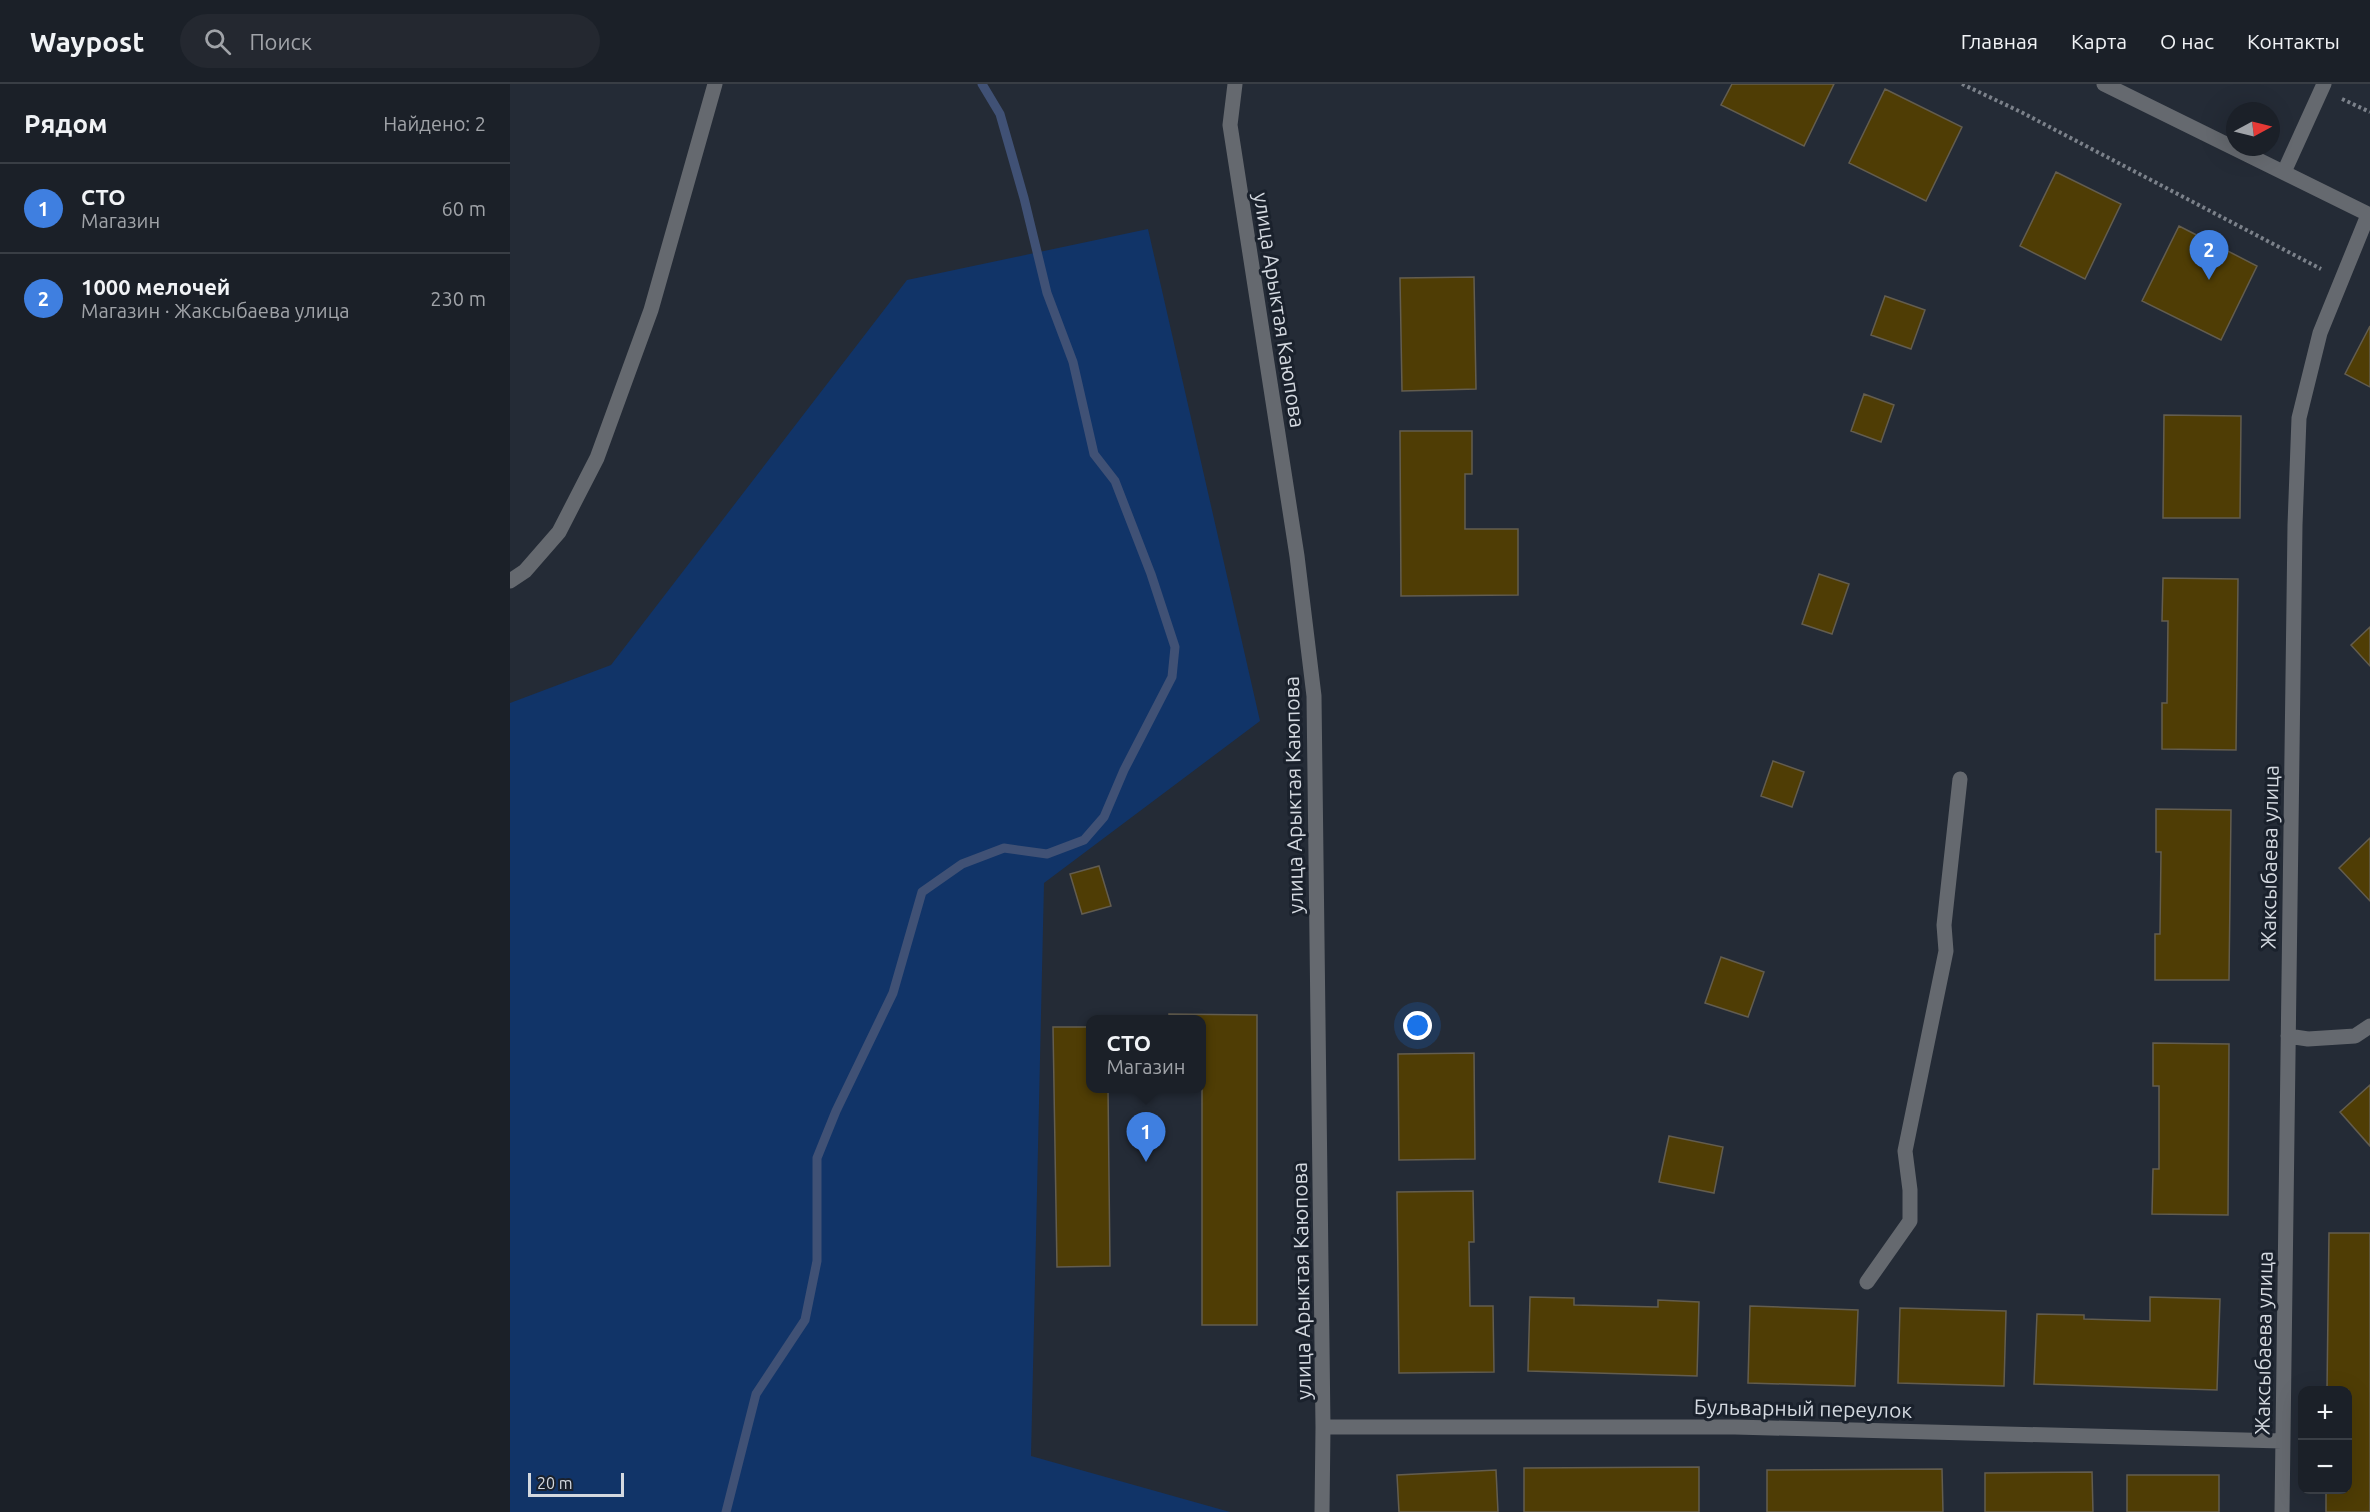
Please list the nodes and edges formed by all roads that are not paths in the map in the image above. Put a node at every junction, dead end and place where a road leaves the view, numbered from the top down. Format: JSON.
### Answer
{"nodes":[{"id":1,"x":715,"y":84,"type":"edge"},
{"id":2,"x":1235,"y":84,"type":"edge"},
{"id":3,"x":2104,"y":84,"type":"edge"},
{"id":4,"x":2324,"y":84,"type":"edge"},
{"id":5,"x":2284,"y":172,"type":"junction"},
{"id":6,"x":2369,"y":215,"type":"edge"},
{"id":7,"x":510,"y":581,"type":"edge"},
{"id":8,"x":1960,"y":779,"type":"dead end"},
{"id":9,"x":2370,"y":1026,"type":"edge"},
{"id":10,"x":2288,"y":1036,"type":"junction"},
{"id":11,"x":1868,"y":1282,"type":"dead end"},
{"id":12,"x":1323,"y":1427,"type":"junction"},
{"id":13,"x":2282,"y":1441,"type":"junction"},
{"id":14,"x":1322,"y":1512,"type":"edge"},
{"id":15,"x":2282,"y":1512,"type":"edge"}],
"edges":[{"from":1,"to":7,"type":"street"},
{"from":2,"to":12,"type":"street","name":"улица Арыктая Каюпова"},
{"from":3,"to":5,"type":"street"},
{"from":4,"to":5,"type":"street"},
{"from":5,"to":6,"type":"street"},
{"from":6,"to":10,"type":"street","name":"Жаксыбаева улица"},
{"from":8,"to":11,"type":"street"},
{"from":9,"to":10,"type":"street"},
{"from":10,"to":13,"type":"street","name":"Жаксыбаева улица"},
{"from":12,"to":13,"type":"street","name":"Бульварный переулок"},
{"from":12,"to":14,"type":"street","name":"улица Арыктая Каюпова"},
{"from":13,"to":15,"type":"street","name":"Жаксыбаева улица"}]}
